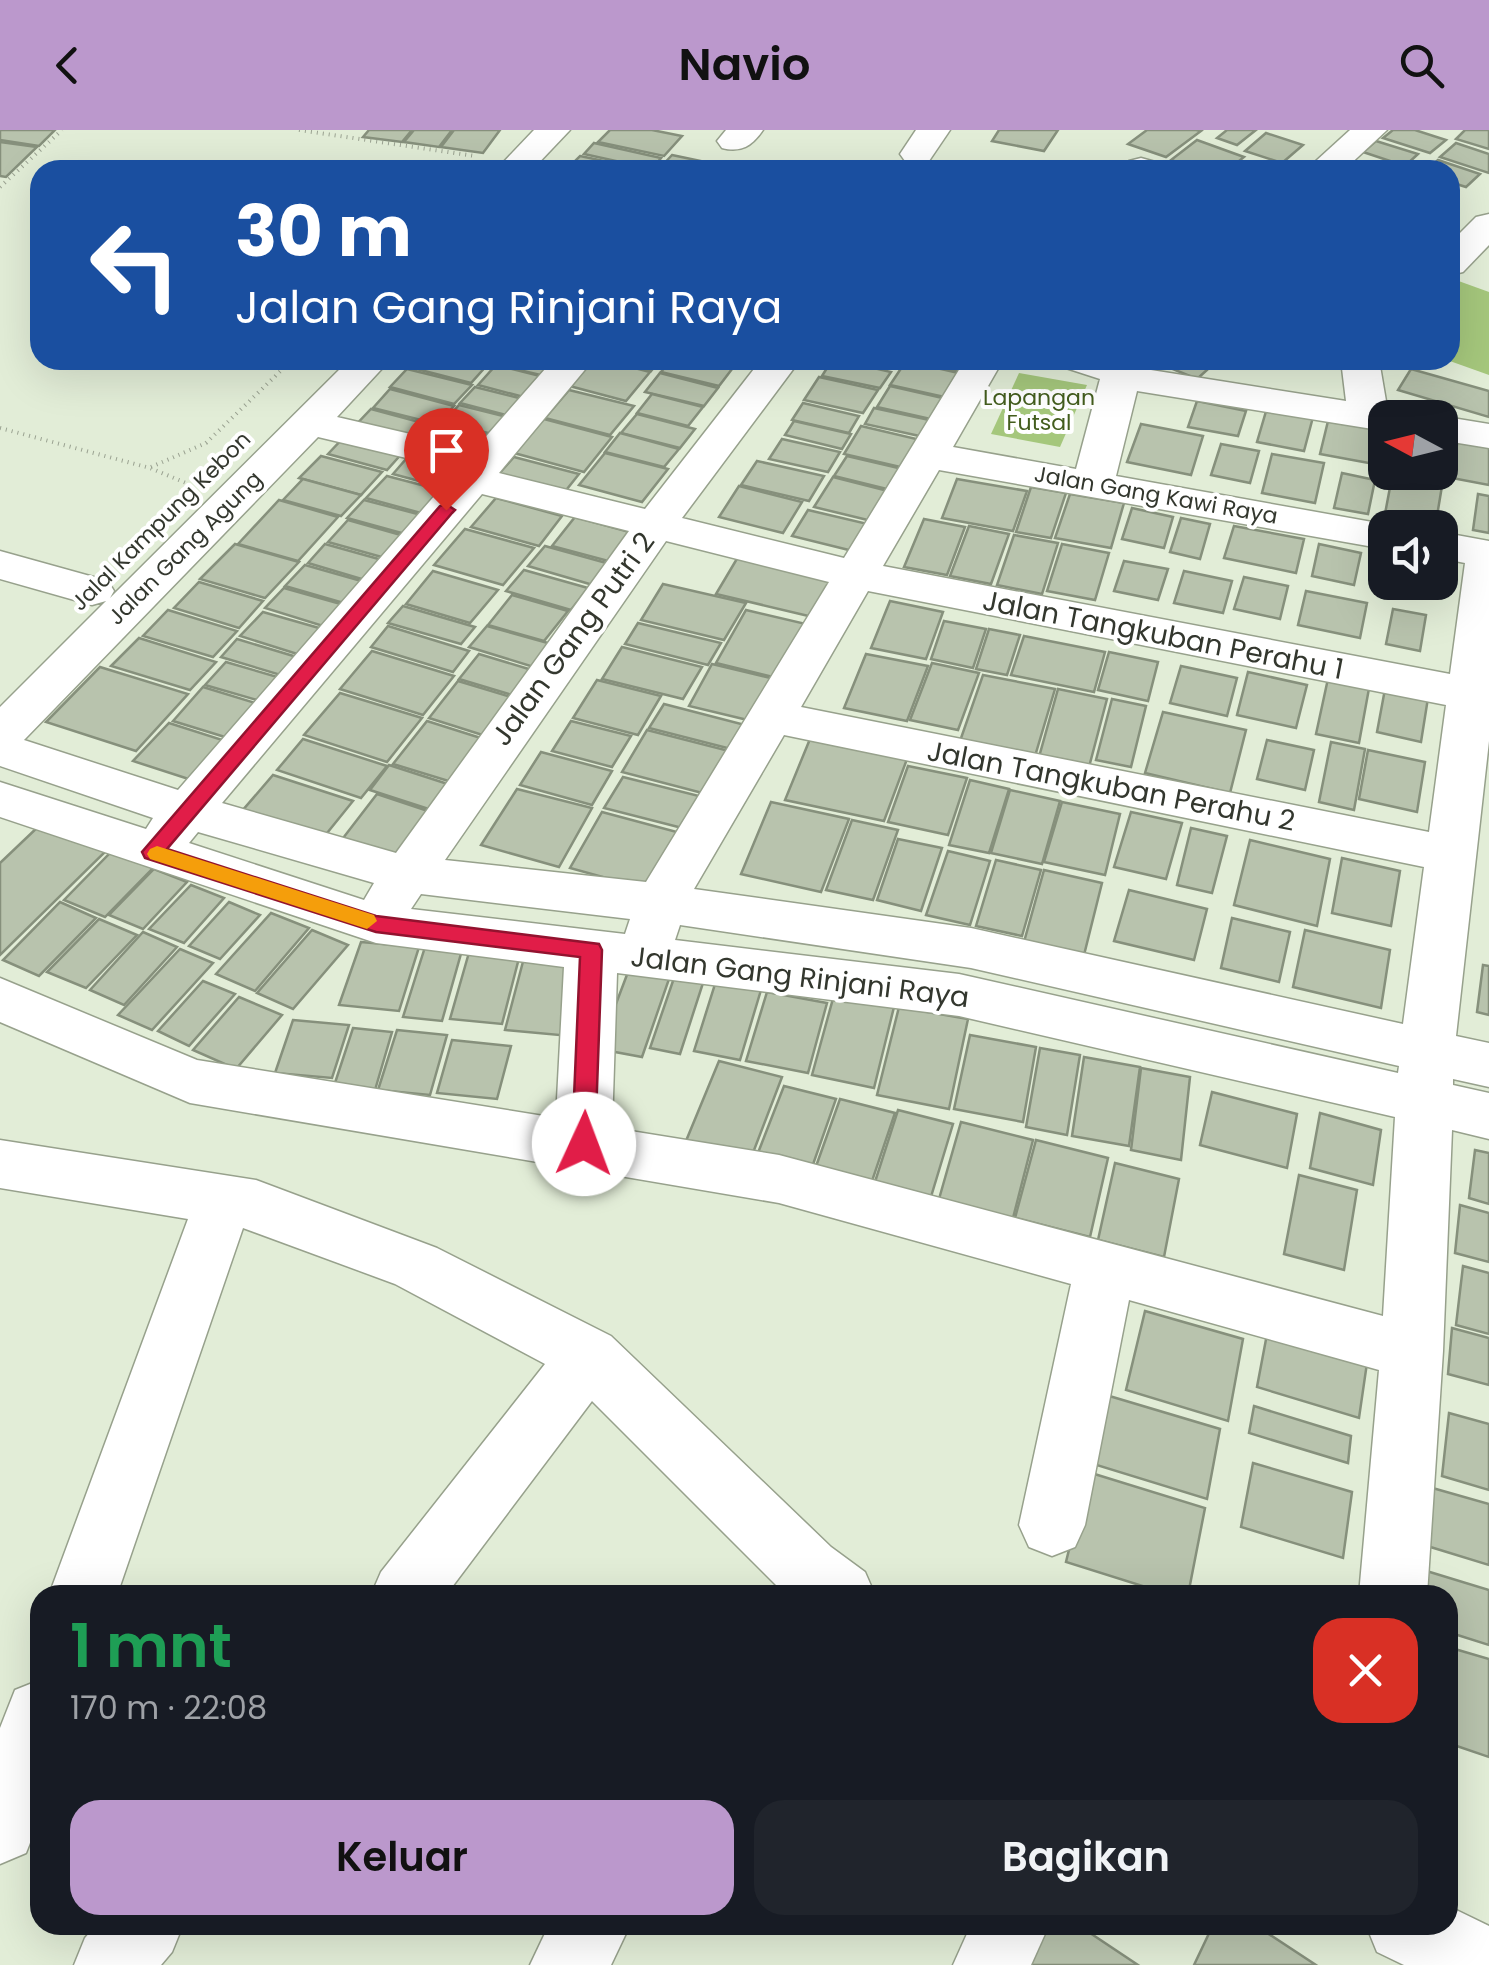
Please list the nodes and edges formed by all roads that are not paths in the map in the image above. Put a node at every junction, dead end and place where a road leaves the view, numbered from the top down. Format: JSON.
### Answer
{"nodes":[{"id":1,"x":553,"y":130,"type":"edge"},
{"id":2,"x":1347,"y":137,"type":"edge"},
{"id":3,"x":505,"y":160,"type":"edge"},
{"id":4,"x":1330,"y":160,"type":"edge"},
{"id":5,"x":1489,"y":225,"type":"edge"},
{"id":6,"x":1460,"y":270,"type":"edge"},
{"id":7,"x":313,"y":370,"type":"edge"},
{"id":8,"x":361,"y":370,"type":"edge"},
{"id":9,"x":565,"y":370,"type":"edge"},
{"id":10,"x":773,"y":370,"type":"edge"},
{"id":11,"x":978,"y":370,"type":"edge"},
{"id":12,"x":1106,"y":370,"type":"edge"},
{"id":13,"x":1363,"y":370,"type":"edge"},
{"id":14,"x":1121,"y":376,"type":"junction"},
{"id":15,"x":1372,"y":400,"type":"edge"},
{"id":16,"x":1368,"y":417,"type":"edge"},
{"id":17,"x":309,"y":423,"type":"junction"},
{"id":18,"x":1458,"y":431,"type":"edge"},
{"id":19,"x":1489,"y":436,"type":"edge"},
{"id":20,"x":927,"y":455,"type":"junction"},
{"id":21,"x":478,"y":472,"type":"junction"},
{"id":22,"x":1093,"y":484,"type":"junction"},
{"id":23,"x":656,"y":524,"type":"junction"},
{"id":24,"x":1368,"y":533,"type":"edge"},
{"id":25,"x":1458,"y":548,"type":"edge"},
{"id":26,"x":1488,"y":554,"type":"edge"},
{"id":27,"x":0,"y":565,"type":"edge"},
{"id":28,"x":856,"y":575,"type":"junction"},
{"id":29,"x":92,"y":591,"type":"junction"},
{"id":30,"x":0,"y":683,"type":"edge"},
{"id":31,"x":1471,"y":694,"type":"junction"},
{"id":32,"x":772,"y":717,"type":"junction"},
{"id":33,"x":0,"y":735,"type":"edge"},
{"id":34,"x":0,"y":748,"type":"edge"},
{"id":35,"x":0,"y":799,"type":"edge"},
{"id":36,"x":187,"y":811,"type":"junction"},
{"id":37,"x":152,"y":852,"type":"junction"},
{"id":38,"x":1450,"y":854,"type":"junction"},
{"id":39,"x":405,"y":874,"type":"junction"},
{"id":40,"x":660,"y":903,"type":"junction"},
{"id":41,"x":376,"y":924,"type":"junction"},
{"id":42,"x":591,"y":950,"type":"junction"},
{"id":43,"x":646,"y":956,"type":"junction"},
{"id":44,"x":965,"y":972,"type":"junction"},
{"id":45,"x":0,"y":999,"type":"edge"},
{"id":46,"x":1489,"y":1065,"type":"edge"},
{"id":47,"x":1425,"y":1076,"type":"junction"},
{"id":48,"x":1489,"y":1116,"type":"edge"},
{"id":49,"x":584,"y":1144,"type":"junction"},
{"id":50,"x":0,"y":1164,"type":"edge"},
{"id":51,"x":224,"y":1198,"type":"junction"},
{"id":52,"x":1105,"y":1267,"type":"junction"},
{"id":53,"x":1412,"y":1351,"type":"junction"},
{"id":54,"x":589,"y":1356,"type":"junction"},
{"id":55,"x":1052,"y":1525,"type":"dead end"},
{"id":56,"x":87,"y":1585,"type":"edge"},
{"id":57,"x":413,"y":1585,"type":"edge"},
{"id":58,"x":811,"y":1585,"type":"edge"},
{"id":59,"x":1394,"y":1585,"type":"edge"},
{"id":60,"x":30,"y":1742,"type":"edge"},
{"id":61,"x":0,"y":1827,"type":"edge"},
{"id":62,"x":137,"y":1935,"type":"edge"},
{"id":63,"x":586,"y":1935,"type":"edge"},
{"id":64,"x":1006,"y":1935,"type":"edge"},
{"id":65,"x":1408,"y":1940,"type":"edge"},
{"id":66,"x":112,"y":1965,"type":"edge"},
{"id":67,"x":568,"y":1965,"type":"edge"},
{"id":68,"x":991,"y":1965,"type":"edge"},
{"id":69,"x":1486,"y":1965,"type":"edge"}],
"edges":[{"from":1,"to":3,"type":"street"},
{"from":2,"to":4,"type":"street"},
{"from":5,"to":6,"type":"street"},
{"from":7,"to":29,"type":"street","name":"Jalal Kampung Kebon"},
{"from":8,"to":17,"type":"street","name":"Jalan Gang Agung"},
{"from":9,"to":21,"type":"street"},
{"from":10,"to":23,"type":"street","name":"Jalan Gang Putri 2"},
{"from":11,"to":20,"type":"street"},
{"from":12,"to":14,"type":"street"},
{"from":13,"to":15,"type":"street"},
{"from":14,"to":16,"type":"street"},
{"from":14,"to":22,"type":"street"},
{"from":17,"to":21,"type":"street","name":"Jalan Tangkuban Perahu 1"},
{"from":17,"to":33,"type":"street","name":"Jalan Gang Agung"},
{"from":18,"to":19,"type":"street"},
{"from":20,"to":22,"type":"street","name":"Jalan Gang Kawi Raya"},
{"from":20,"to":28,"type":"street"},
{"from":21,"to":23,"type":"street","name":"Jalan Tangkuban Perahu 1"},
{"from":21,"to":36,"type":"street"},
{"from":22,"to":24,"type":"street","name":"Jalan Gang Kawi Raya"},
{"from":23,"to":28,"type":"street","name":"Jalan Tangkuban Perahu 1"},
{"from":23,"to":39,"type":"street","name":"Jalan Gang Putri 2"},
{"from":25,"to":26,"type":"street"},
{"from":26,"to":31,"type":"street"},
{"from":27,"to":29,"type":"street"},
{"from":28,"to":31,"type":"street","name":"Jalan Tangkuban Perahu 1"},
{"from":28,"to":32,"type":"street"},
{"from":29,"to":30,"type":"street","name":"Jalal Kampung Kebon"},
{"from":31,"to":38,"type":"street"},
{"from":32,"to":38,"type":"street","name":"Jalan Tangkuban Perahu 2"},
{"from":32,"to":40,"type":"street"},
{"from":34,"to":36,"type":"street","name":"Jalan Gang Rinjani Raya"},
{"from":35,"to":37,"type":"street","name":"Jalan Gang Rinjani Raya"},
{"from":36,"to":37,"type":"street"},
{"from":36,"to":39,"type":"street","name":"Jalan Gang Rinjani Raya"},
{"from":37,"to":41,"type":"street","name":"Jalan Gang Rinjani Raya"},
{"from":38,"to":47,"type":"street"},
{"from":39,"to":40,"type":"street","name":"Jalan Gang Rinjani Raya"},
{"from":39,"to":41,"type":"street","name":"Jalan Gang Putri 2"},
{"from":40,"to":43,"type":"street"},
{"from":40,"to":44,"type":"street","name":"Jalan Gang Rinjani Raya"},
{"from":41,"to":42,"type":"street","name":"Jalan Gang Rinjani Raya"},
{"from":42,"to":43,"type":"street","name":"Jalan Gang Rinjani Raya"},
{"from":42,"to":49,"type":"street"},
{"from":43,"to":44,"type":"street","name":"Jalan Gang Rinjani Raya"},
{"from":44,"to":47,"type":"street","name":"Jalan Gang Rinjani Raya"},
{"from":45,"to":49,"type":"street"},
{"from":46,"to":47,"type":"street","name":"Jalan Gang Rinjani Raya"},
{"from":47,"to":48,"type":"street","name":"Jalan Gang Rinjani Raya"},
{"from":47,"to":53,"type":"street"},
{"from":49,"to":52,"type":"street"},
{"from":50,"to":51,"type":"street"},
{"from":51,"to":54,"type":"street"},
{"from":51,"to":56,"type":"street"},
{"from":52,"to":53,"type":"street"},
{"from":52,"to":55,"type":"street"},
{"from":53,"to":59,"type":"street"},
{"from":54,"to":57,"type":"street"},
{"from":54,"to":58,"type":"street"},
{"from":60,"to":61,"type":"street"},
{"from":62,"to":66,"type":"street"},
{"from":63,"to":67,"type":"street"},
{"from":64,"to":68,"type":"street"},
{"from":65,"to":69,"type":"street"}]}
